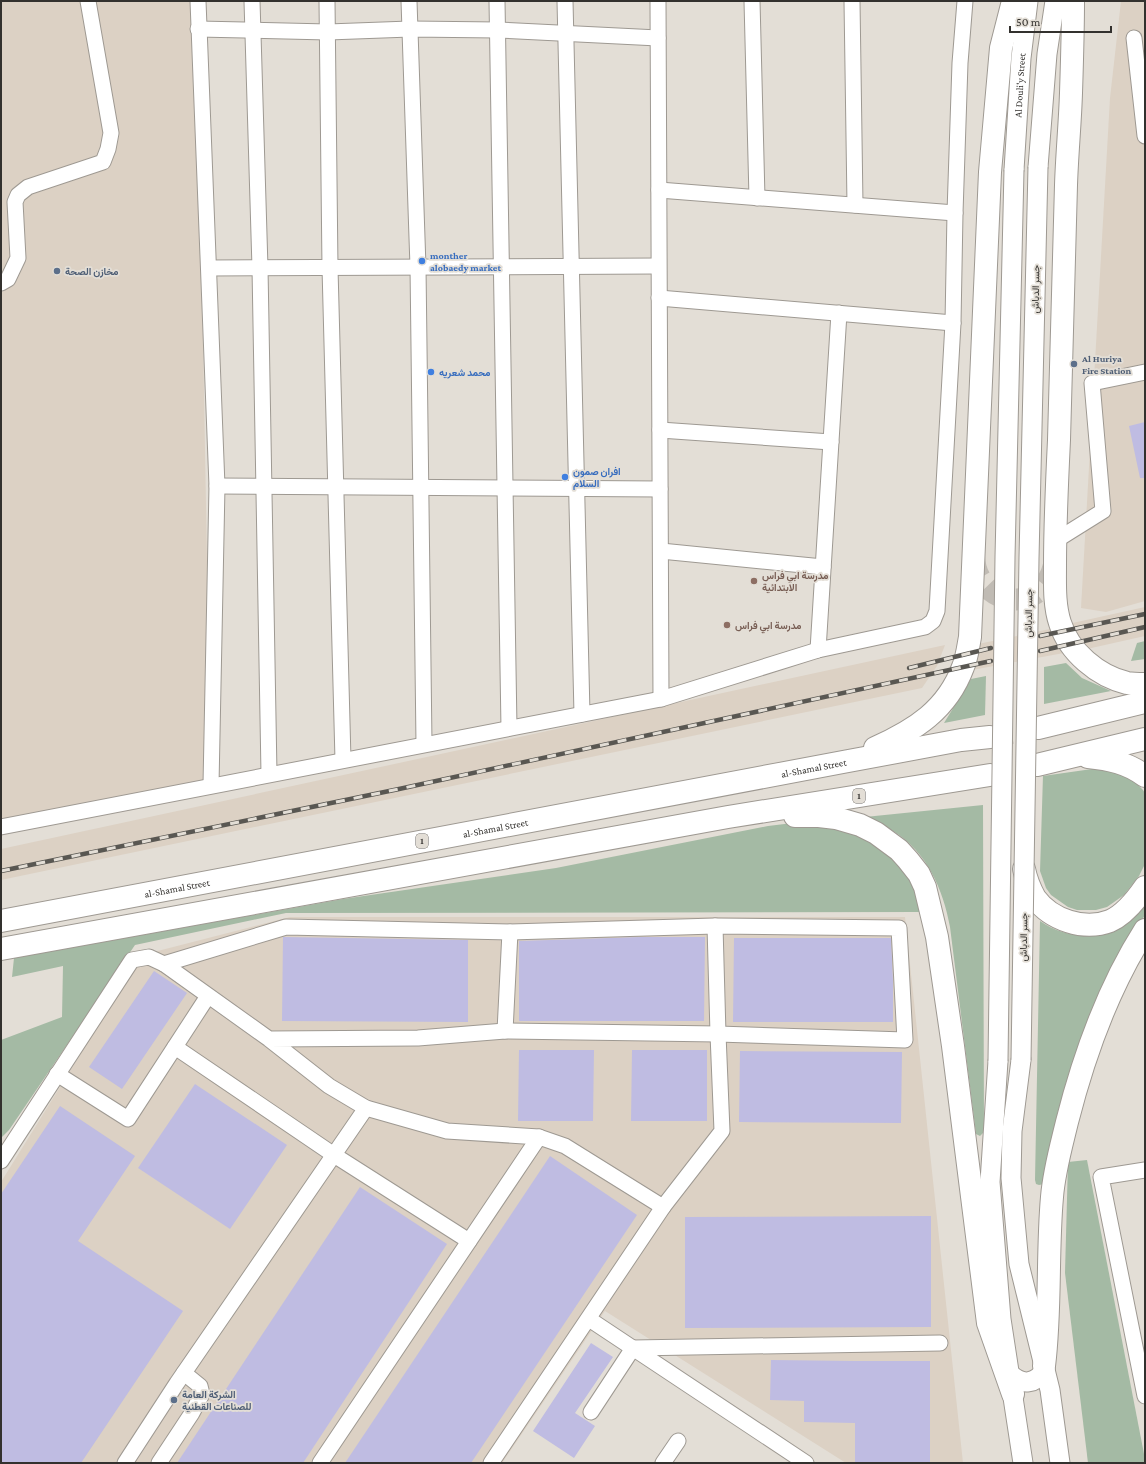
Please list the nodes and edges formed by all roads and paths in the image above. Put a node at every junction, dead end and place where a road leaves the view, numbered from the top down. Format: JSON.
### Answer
{"nodes":[{"id":1,"x":88,"y":1,"type":"edge"},
{"id":2,"x":198,"y":1,"type":"edge"},
{"id":3,"x":252,"y":1,"type":"edge"},
{"id":4,"x":327,"y":1,"type":"edge"},
{"id":5,"x":409,"y":1,"type":"edge"},
{"id":6,"x":497,"y":1,"type":"edge"},
{"id":7,"x":565,"y":1,"type":"edge"},
{"id":8,"x":658,"y":1,"type":"edge"},
{"id":9,"x":752,"y":1,"type":"edge"},
{"id":10,"x":852,"y":1,"type":"edge"},
{"id":11,"x":965,"y":1,"type":"edge"},
{"id":12,"x":1013,"y":1,"type":"edge"},
{"id":13,"x":1028,"y":1,"type":"edge"},
{"id":14,"x":1055,"y":1,"type":"edge"},
{"id":15,"x":1073,"y":1,"type":"edge"},
{"id":16,"x":198,"y":29,"type":"junction"},
{"id":17,"x":410,"y":29,"type":"junction"},
{"id":18,"x":253,"y":30,"type":"junction"},
{"id":19,"x":498,"y":30,"type":"junction"},
{"id":20,"x":328,"y":32,"type":"junction"},
{"id":21,"x":566,"y":33,"type":"junction"},
{"id":22,"x":658,"y":38,"type":"junction"},
{"id":23,"x":1134,"y":38,"type":"dead end"},
{"id":24,"x":1145,"y":136,"type":"edge"},
{"id":25,"x":659,"y":190,"type":"junction"},
{"id":26,"x":757,"y":198,"type":"junction"},
{"id":27,"x":855,"y":205,"type":"junction"},
{"id":28,"x":955,"y":213,"type":"junction"},
{"id":29,"x":658,"y":266,"type":"junction"},
{"id":30,"x":418,"y":267,"type":"junction"},
{"id":31,"x":501,"y":267,"type":"junction"},
{"id":32,"x":572,"y":267,"type":"junction"},
{"id":33,"x":209,"y":268,"type":"junction"},
{"id":34,"x":260,"y":268,"type":"junction"},
{"id":35,"x":330,"y":268,"type":"junction"},
{"id":36,"x":1,"y":283,"type":"edge"},
{"id":37,"x":659,"y":298,"type":"junction"},
{"id":38,"x":839,"y":313,"type":"junction"},
{"id":39,"x":953,"y":323,"type":"junction"},
{"id":40,"x":1145,"y":372,"type":"edge"},
{"id":41,"x":660,"y":430,"type":"junction"},
{"id":42,"x":831,"y":442,"type":"junction"},
{"id":43,"x":217,"y":486,"type":"junction"},
{"id":44,"x":263,"y":486,"type":"junction"},
{"id":45,"x":335,"y":487,"type":"junction"},
{"id":46,"x":420,"y":488,"type":"junction"},
{"id":47,"x":505,"y":488,"type":"junction"},
{"id":48,"x":577,"y":489,"type":"junction"},
{"id":49,"x":660,"y":489,"type":"junction"},
{"id":50,"x":1055,"y":541,"type":"junction"},
{"id":51,"x":660,"y":551,"type":"junction"},
{"id":52,"x":823,"y":567,"type":"junction"},
{"id":53,"x":818,"y":650,"type":"junction"},
{"id":54,"x":1145,"y":684,"type":"edge"},
{"id":55,"x":661,"y":699,"type":"junction"},
{"id":56,"x":1145,"y":702,"type":"edge"},
{"id":57,"x":582,"y":714,"type":"junction"},
{"id":58,"x":509,"y":728,"type":"junction"},
{"id":59,"x":1038,"y":728,"type":"tunnel mouth"},
{"id":60,"x":990,"y":737,"type":"tunnel mouth"},
{"id":61,"x":1145,"y":739,"type":"edge"},
{"id":62,"x":424,"y":744,"type":"junction"},
{"id":63,"x":1069,"y":758,"type":"junction"},
{"id":64,"x":343,"y":760,"type":"junction"},
{"id":65,"x":843,"y":762,"type":"junction"},
{"id":66,"x":1037,"y":765,"type":"dead end"},
{"id":67,"x":269,"y":774,"type":"junction"},
{"id":68,"x":990,"y":775,"type":"dead end"},
{"id":69,"x":1145,"y":776,"type":"edge"},
{"id":70,"x":211,"y":785,"type":"junction"},
{"id":71,"x":728,"y":817,"type":"junction"},
{"id":72,"x":1,"y":827,"type":"edge"},
{"id":73,"x":1024,"y":870,"type":"junction"},
{"id":74,"x":1145,"y":888,"type":"edge"},
{"id":75,"x":1,"y":921,"type":"edge"},
{"id":76,"x":715,"y":926,"type":"junction"},
{"id":77,"x":1145,"y":930,"type":"edge"},
{"id":78,"x":510,"y":932,"type":"junction"},
{"id":79,"x":1,"y":949,"type":"edge"},
{"id":80,"x":164,"y":964,"type":"junction"},
{"id":81,"x":208,"y":996,"type":"junction"},
{"id":82,"x":505,"y":1031,"type":"junction"},
{"id":83,"x":718,"y":1034,"type":"junction"},
{"id":84,"x":269,"y":1039,"type":"junction"},
{"id":85,"x":175,"y":1047,"type":"junction"},
{"id":86,"x":57,"y":1074,"type":"junction"},
{"id":87,"x":366,"y":1108,"type":"junction"},
{"id":88,"x":539,"y":1137,"type":"junction"},
{"id":89,"x":334,"y":1155,"type":"junction"},
{"id":90,"x":1,"y":1161,"type":"edge"},
{"id":91,"x":1145,"y":1170,"type":"edge"},
{"id":92,"x":662,"y":1207,"type":"junction"},
{"id":93,"x":469,"y":1240,"type":"junction"},
{"id":94,"x":589,"y":1318,"type":"junction"},
{"id":95,"x":940,"y":1344,"type":"dead end"},
{"id":96,"x":633,"y":1348,"type":"junction"},
{"id":97,"x":1045,"y":1368,"type":"junction"},
{"id":98,"x":184,"y":1373,"type":"junction"},
{"id":99,"x":1012,"y":1384,"type":"junction"},
{"id":100,"x":1145,"y":1396,"type":"edge"},
{"id":101,"x":591,"y":1412,"type":"dead end"},
{"id":102,"x":678,"y":1441,"type":"dead end"},
{"id":103,"x":125,"y":1463,"type":"edge"},
{"id":104,"x":160,"y":1463,"type":"edge"},
{"id":105,"x":320,"y":1463,"type":"edge"},
{"id":106,"x":491,"y":1463,"type":"edge"},
{"id":107,"x":663,"y":1463,"type":"edge"},
{"id":108,"x":806,"y":1463,"type":"edge"},
{"id":109,"x":1023,"y":1463,"type":"edge"},
{"id":110,"x":1060,"y":1463,"type":"edge"}],
"edges":[{"from":1,"to":36,"type":"street"},
{"from":2,"to":16,"type":"street"},
{"from":3,"to":18,"type":"street"},
{"from":4,"to":20,"type":"street"},
{"from":5,"to":17,"type":"street"},
{"from":6,"to":19,"type":"street"},
{"from":7,"to":21,"type":"street"},
{"from":8,"to":22,"type":"street"},
{"from":9,"to":26,"type":"street"},
{"from":10,"to":27,"type":"street"},
{"from":11,"to":28,"type":"street"},
{"from":12,"to":65,"type":"highway"},
{"from":13,"to":99,"type":"main road","name":"Al Douli'y Street","bridge":true},
{"from":14,"to":73,"type":"main road","name":"جسر الدباش","bridge":true},
{"from":15,"to":50,"type":"highway"},
{"from":16,"to":18,"type":"street"},
{"from":16,"to":33,"type":"street"},
{"from":17,"to":19,"type":"street"},
{"from":17,"to":20,"type":"street"},
{"from":17,"to":30,"type":"street"},
{"from":18,"to":20,"type":"street"},
{"from":18,"to":34,"type":"street"},
{"from":19,"to":21,"type":"street"},
{"from":19,"to":31,"type":"street"},
{"from":20,"to":35,"type":"street"},
{"from":21,"to":22,"type":"street"},
{"from":21,"to":32,"type":"street"},
{"from":22,"to":25,"type":"street"},
{"from":23,"to":24,"type":"street"},
{"from":25,"to":26,"type":"street"},
{"from":25,"to":29,"type":"street"},
{"from":26,"to":27,"type":"street"},
{"from":27,"to":28,"type":"street"},
{"from":28,"to":39,"type":"street"},
{"from":29,"to":32,"type":"street"},
{"from":29,"to":37,"type":"street"},
{"from":30,"to":31,"type":"street"},
{"from":30,"to":35,"type":"street"},
{"from":30,"to":46,"type":"street"},
{"from":31,"to":32,"type":"street"},
{"from":31,"to":47,"type":"street"},
{"from":32,"to":48,"type":"street"},
{"from":33,"to":34,"type":"street"},
{"from":33,"to":43,"type":"street"},
{"from":34,"to":35,"type":"street"},
{"from":34,"to":44,"type":"street"},
{"from":35,"to":45,"type":"street"},
{"from":37,"to":38,"type":"street"},
{"from":37,"to":41,"type":"street"},
{"from":38,"to":39,"type":"street"},
{"from":38,"to":42,"type":"street"},
{"from":39,"to":53,"type":"street"},
{"from":40,"to":50,"type":"street"},
{"from":41,"to":42,"type":"street"},
{"from":41,"to":49,"type":"street"},
{"from":42,"to":52,"type":"street"},
{"from":43,"to":44,"type":"street"},
{"from":43,"to":70,"type":"street"},
{"from":44,"to":45,"type":"street"},
{"from":44,"to":67,"type":"street"},
{"from":45,"to":46,"type":"street"},
{"from":45,"to":64,"type":"street"},
{"from":46,"to":47,"type":"street"},
{"from":46,"to":62,"type":"street"},
{"from":47,"to":48,"type":"street"},
{"from":47,"to":58,"type":"street"},
{"from":48,"to":49,"type":"street"},
{"from":48,"to":57,"type":"street"},
{"from":49,"to":51,"type":"street"},
{"from":50,"to":54,"type":"highway"},
{"from":51,"to":52,"type":"street"},
{"from":51,"to":55,"type":"street"},
{"from":52,"to":53,"type":"street"},
{"from":53,"to":55,"type":"street"},
{"from":55,"to":57,"type":"street"},
{"from":56,"to":59,"type":"highway"},
{"from":57,"to":58,"type":"street"},
{"from":58,"to":62,"type":"street"},
{"from":60,"to":65,"type":"highway","name":"al-Shamal Street","number":"1"},
{"from":61,"to":63,"type":"highway"},
{"from":62,"to":64,"type":"street"},
{"from":63,"to":66,"type":"highway"},
{"from":63,"to":69,"type":"highway"},
{"from":64,"to":67,"type":"street"},
{"from":65,"to":75,"type":"highway","name":"al-Shamal Street","number":"1"},
{"from":67,"to":70,"type":"street"},
{"from":68,"to":71,"type":"highway","number":"1"},
{"from":70,"to":72,"type":"street"},
{"from":71,"to":79,"type":"highway","number":"1"},
{"from":71,"to":99,"type":"highway"},
{"from":73,"to":74,"type":"highway"},
{"from":73,"to":97,"type":"main road","name":"جسر الدباش","bridge":true},
{"from":76,"to":78,"type":"street"},
{"from":76,"to":83,"type":"street"},
{"from":76,"to":83,"type":"street"},
{"from":77,"to":97,"type":"highway"},
{"from":78,"to":80,"type":"street"},
{"from":78,"to":82,"type":"street"},
{"from":80,"to":81,"type":"street"},
{"from":80,"to":86,"type":"street"},
{"from":81,"to":84,"type":"street"},
{"from":81,"to":85,"type":"street"},
{"from":82,"to":83,"type":"street"},
{"from":82,"to":84,"type":"street"},
{"from":83,"to":92,"type":"street"},
{"from":84,"to":87,"type":"street"},
{"from":85,"to":86,"type":"street"},
{"from":85,"to":89,"type":"street"},
{"from":86,"to":90,"type":"street"},
{"from":87,"to":88,"type":"street"},
{"from":87,"to":89,"type":"street"},
{"from":88,"to":92,"type":"street"},
{"from":88,"to":93,"type":"street"},
{"from":89,"to":93,"type":"street"},
{"from":89,"to":98,"type":"street"},
{"from":91,"to":100,"type":"street"},
{"from":92,"to":94,"type":"street"},
{"from":93,"to":105,"type":"street"},
{"from":94,"to":96,"type":"street"},
{"from":94,"to":106,"type":"street"},
{"from":95,"to":96,"type":"street"},
{"from":96,"to":101,"type":"street"},
{"from":96,"to":108,"type":"street"},
{"from":97,"to":99,"type":"main road"},
{"from":97,"to":110,"type":"main road","name":"جسر الدباش"},
{"from":98,"to":103,"type":"street"},
{"from":98,"to":104,"type":"street"},
{"from":99,"to":109,"type":"main road"},
{"from":102,"to":107,"type":"street"}]}
